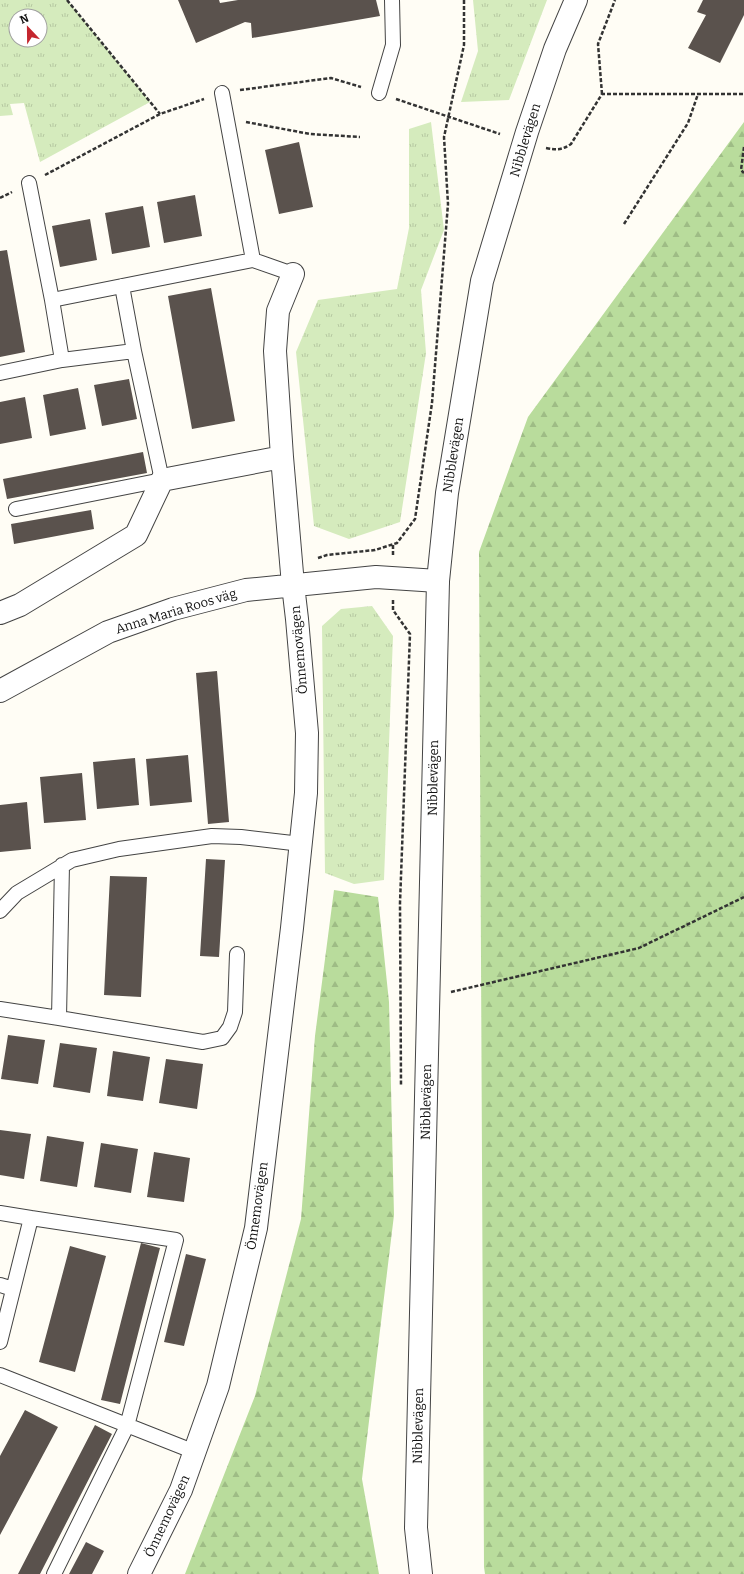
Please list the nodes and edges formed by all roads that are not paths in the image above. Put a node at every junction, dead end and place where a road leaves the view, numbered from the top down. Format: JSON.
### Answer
{"nodes":[{"id":1,"x":392,"y":0,"type":"edge"},
{"id":2,"x":576,"y":0,"type":"edge"},
{"id":3,"x":222,"y":93,"type":"dead end"},
{"id":4,"x":379,"y":93,"type":"dead end"},
{"id":5,"x":29,"y":183,"type":"dead end"},
{"id":6,"x":253,"y":260,"type":"junction"},
{"id":7,"x":293,"y":274,"type":"joint"},
{"id":8,"x":122,"y":286,"type":"junction"},
{"id":9,"x":52,"y":300,"type":"junction"},
{"id":10,"x":134,"y":351,"type":"junction"},
{"id":11,"x":62,"y":360,"type":"junction"},
{"id":12,"x":0,"y":373,"type":"edge"},
{"id":13,"x":282,"y":457,"type":"junction"},
{"id":14,"x":162,"y":480,"type":"junction"},
{"id":15,"x":16,"y":509,"type":"dead end"},
{"id":16,"x":292,"y":575,"type":"junction"},
{"id":17,"x":438,"y":581,"type":"junction"},
{"id":18,"x":0,"y":613,"type":"edge"},
{"id":19,"x":0,"y":691,"type":"edge"},
{"id":20,"x":301,"y":844,"type":"junction"},
{"id":21,"x":62,"y":865,"type":"junction"},
{"id":22,"x":0,"y":911,"type":"edge"},
{"id":23,"x":238,"y":954,"type":"dead end"},
{"id":24,"x":0,"y":1009,"type":"edge"},
{"id":25,"x":59,"y":1018,"type":"junction"},
{"id":26,"x":0,"y":1213,"type":"edge"},
{"id":27,"x":31,"y":1218,"type":"junction"},
{"id":28,"x":0,"y":1284,"type":"edge"},
{"id":29,"x":14,"y":1289,"type":"junction"},
{"id":30,"x":0,"y":1342,"type":"edge"},
{"id":31,"x":0,"y":1375,"type":"edge"},
{"id":32,"x":127,"y":1426,"type":"junction"},
{"id":33,"x":195,"y":1452,"type":"junction"},
{"id":34,"x":54,"y":1574,"type":"edge"},
{"id":35,"x":139,"y":1574,"type":"edge"},
{"id":36,"x":421,"y":1574,"type":"edge"}],
"edges":[{"from":1,"to":4,"type":"lane"},
{"from":2,"to":17,"type":"street","name":"Nibblevägen"},
{"from":3,"to":6,"type":"lane"},
{"from":5,"to":9,"type":"lane"},
{"from":6,"to":7,"type":"lane"},
{"from":6,"to":8,"type":"lane"},
{"from":7,"to":13,"type":"street","name":"Önnemovägen"},
{"from":8,"to":9,"type":"lane"},
{"from":8,"to":10,"type":"lane"},
{"from":9,"to":11,"type":"lane"},
{"from":10,"to":11,"type":"lane"},
{"from":10,"to":14,"type":"lane"},
{"from":11,"to":12,"type":"lane"},
{"from":13,"to":14,"type":"street"},
{"from":13,"to":16,"type":"street","name":"Önnemovägen"},
{"from":14,"to":15,"type":"lane"},
{"from":14,"to":18,"type":"street"},
{"from":16,"to":17,"type":"street","name":"Anna Maria Roos väg"},
{"from":16,"to":19,"type":"street","name":"Anna Maria Roos väg"},
{"from":16,"to":20,"type":"street","name":"Önnemovägen"},
{"from":17,"to":36,"type":"street","name":"Nibblevägen"},
{"from":20,"to":21,"type":"lane"},
{"from":20,"to":33,"type":"street","name":"Önnemovägen"},
{"from":21,"to":22,"type":"lane"},
{"from":21,"to":25,"type":"lane"},
{"from":23,"to":25,"type":"lane"},
{"from":24,"to":25,"type":"lane"},
{"from":26,"to":27,"type":"lane"},
{"from":27,"to":29,"type":"lane"},
{"from":27,"to":32,"type":"lane"},
{"from":28,"to":29,"type":"lane"},
{"from":29,"to":30,"type":"lane"},
{"from":31,"to":32,"type":"lane"},
{"from":32,"to":33,"type":"lane"},
{"from":32,"to":34,"type":"lane"},
{"from":33,"to":35,"type":"street","name":"Önnemovägen"}]}
